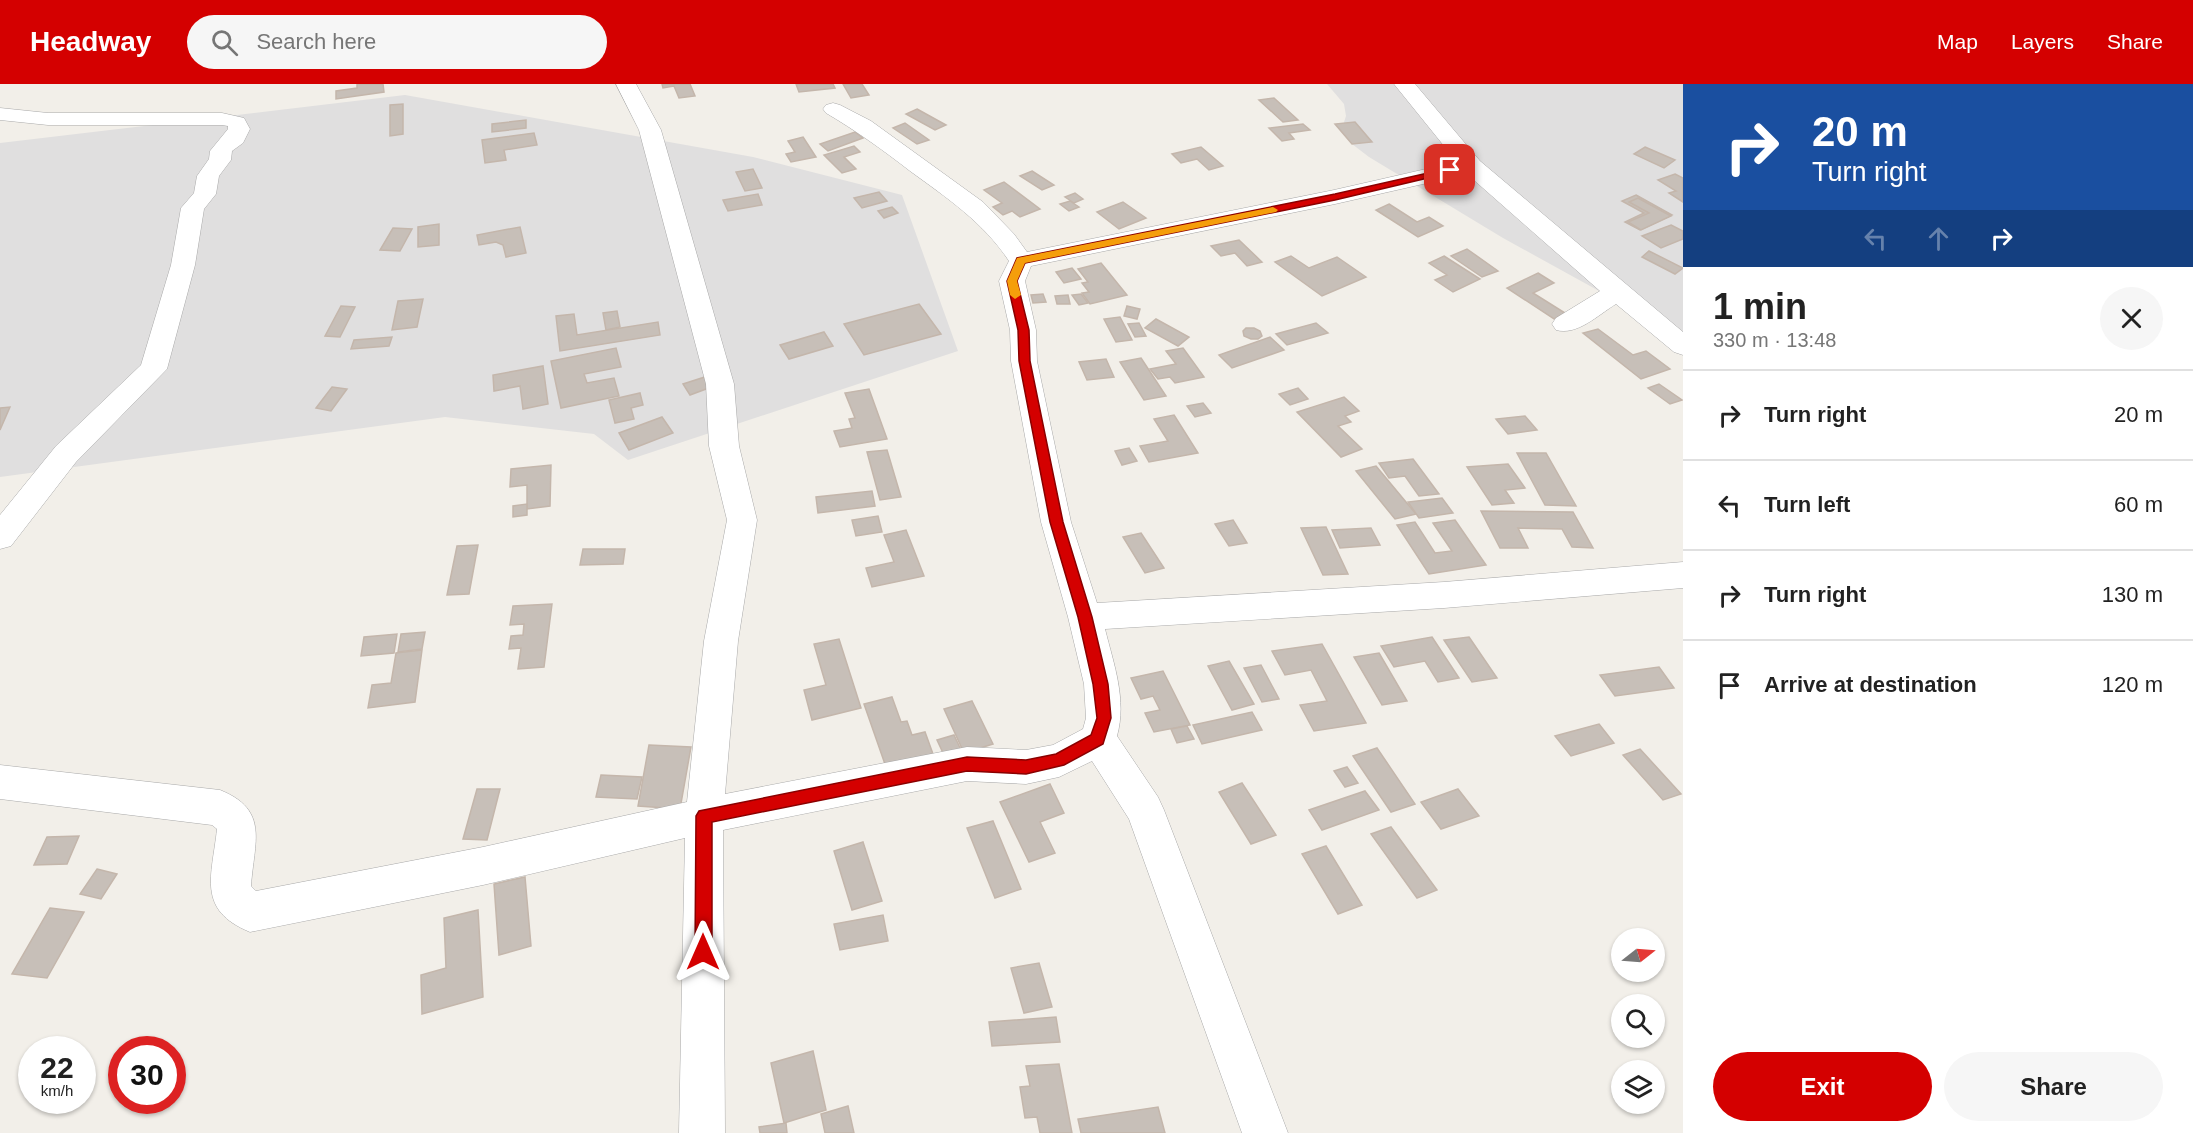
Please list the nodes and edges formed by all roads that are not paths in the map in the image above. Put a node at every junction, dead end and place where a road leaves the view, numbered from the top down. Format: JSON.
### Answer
{"nodes":[{"id":1,"x":626,"y":84,"type":"edge"},
{"id":2,"x":1404,"y":84,"type":"edge"},
{"id":3,"x":833,"y":110,"type":"dead end"},
{"id":4,"x":0,"y":114,"type":"edge"},
{"id":5,"x":1472,"y":166,"type":"junction"},
{"id":6,"x":1021,"y":261,"type":"junction"},
{"id":7,"x":1617,"y":292,"type":"junction"},
{"id":8,"x":1565,"y":324,"type":"dead end"},
{"id":9,"x":1683,"y":346,"type":"edge"},
{"id":10,"x":0,"y":537,"type":"edge"},
{"id":11,"x":1683,"y":575,"type":"edge"},
{"id":12,"x":1085,"y":617,"type":"junction"},
{"id":13,"x":1098,"y":739,"type":"junction"},
{"id":14,"x":0,"y":782,"type":"edge"},
{"id":15,"x":704,"y":816,"type":"junction"},
{"id":16,"x":702,"y":1133,"type":"edge"},
{"id":17,"x":1265,"y":1133,"type":"edge"}],
"edges":[{"from":1,"to":15,"type":"street"},
{"from":2,"to":5,"type":"street"},
{"from":3,"to":6,"type":"street"},
{"from":4,"to":10,"type":"street"},
{"from":5,"to":6,"type":"street"},
{"from":5,"to":7,"type":"street"},
{"from":6,"to":12,"type":"street"},
{"from":7,"to":8,"type":"street"},
{"from":7,"to":9,"type":"street"},
{"from":11,"to":12,"type":"street"},
{"from":12,"to":13,"type":"street"},
{"from":13,"to":15,"type":"street"},
{"from":13,"to":17,"type":"street"},
{"from":14,"to":15,"type":"street"},
{"from":15,"to":16,"type":"street"}]}
